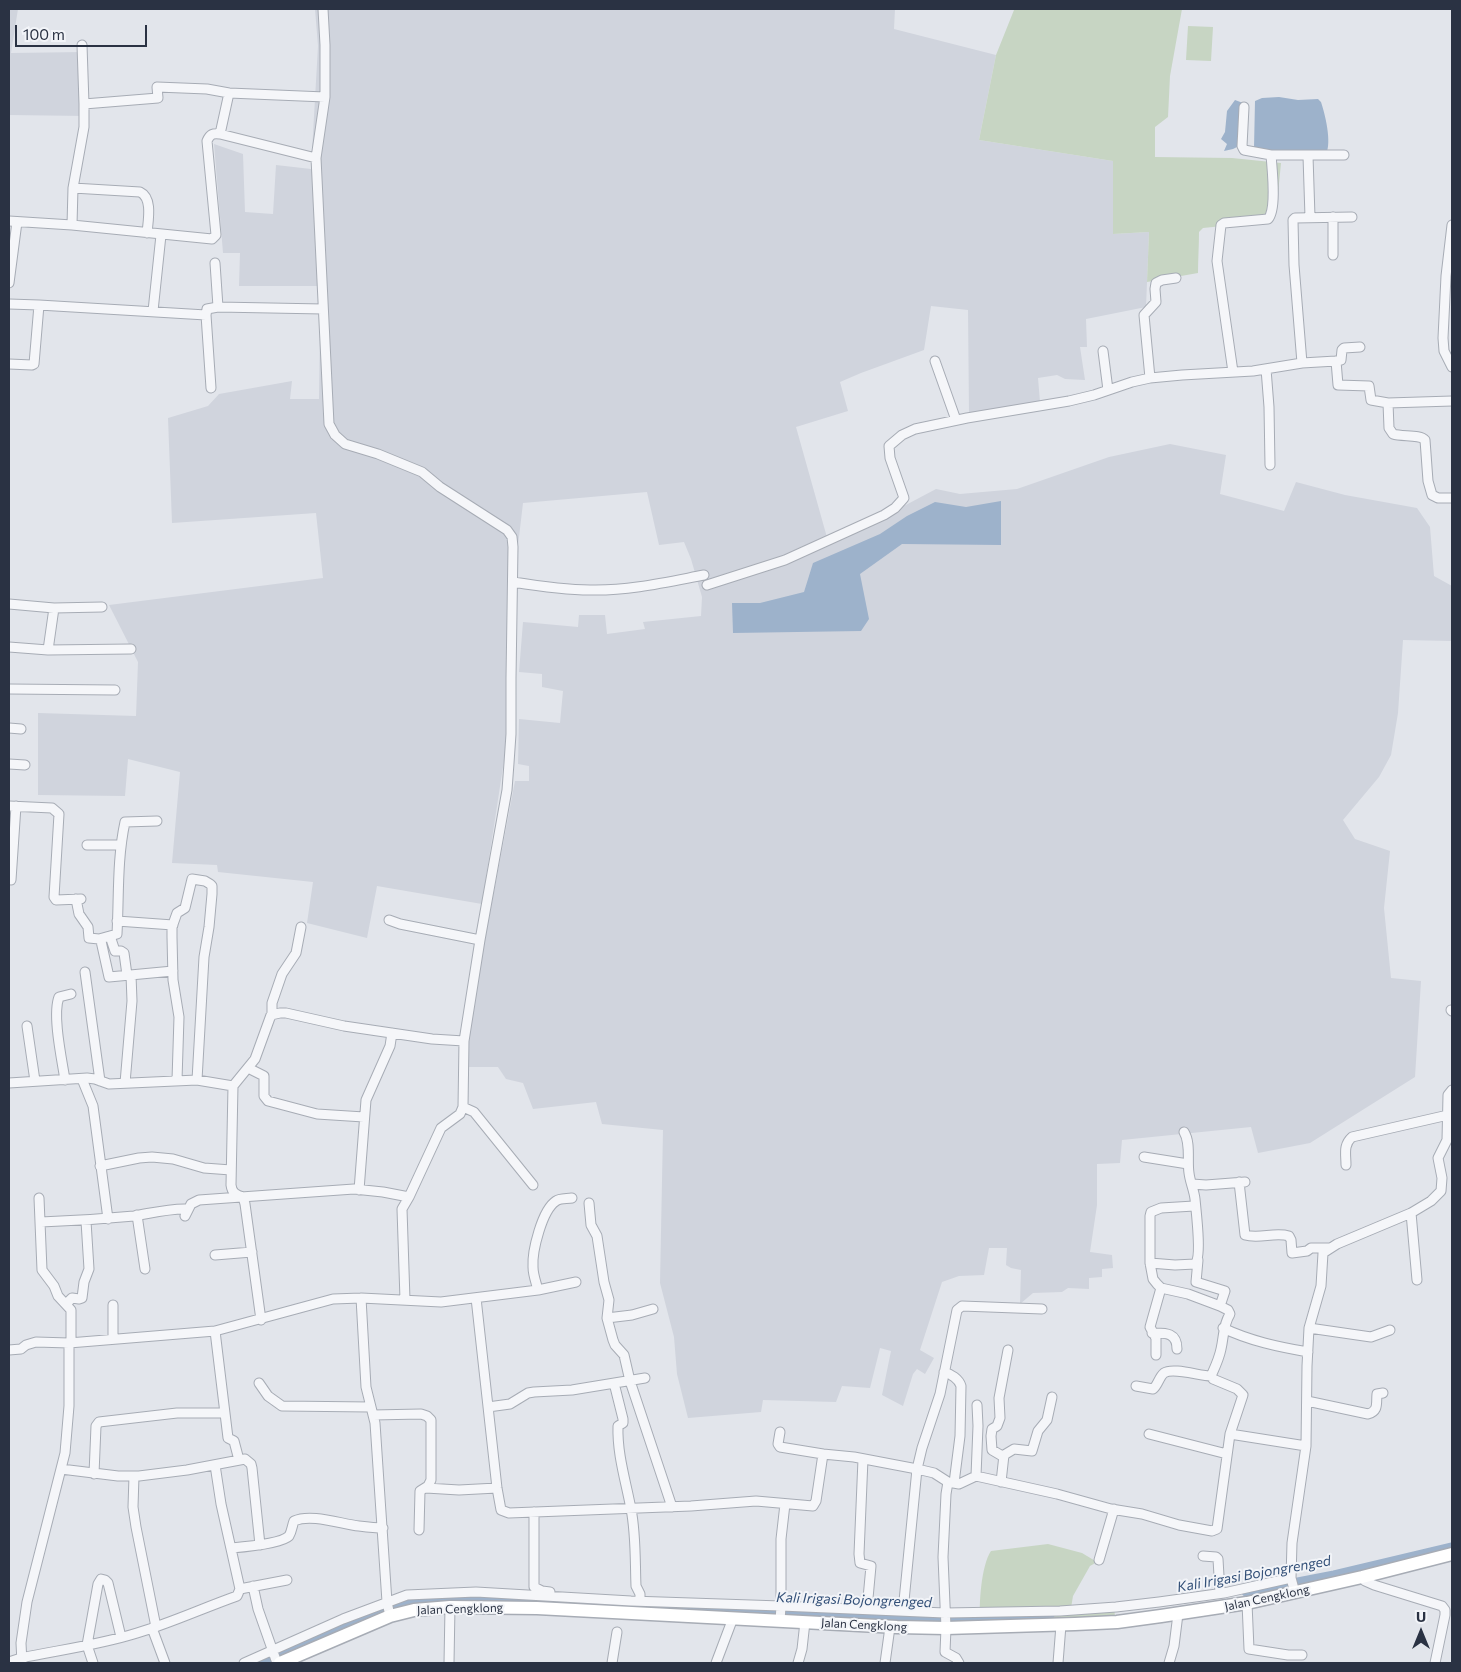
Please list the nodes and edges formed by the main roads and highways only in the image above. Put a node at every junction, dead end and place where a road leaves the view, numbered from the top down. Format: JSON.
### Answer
{"nodes":[{"id":1,"x":1452,"y":1554,"type":"edge"},
{"id":2,"x":275,"y":1658,"type":"edge"}],
"edges":[{"from":1,"to":2,"type":"main road","name":"Jalan Cengklong"}]}
